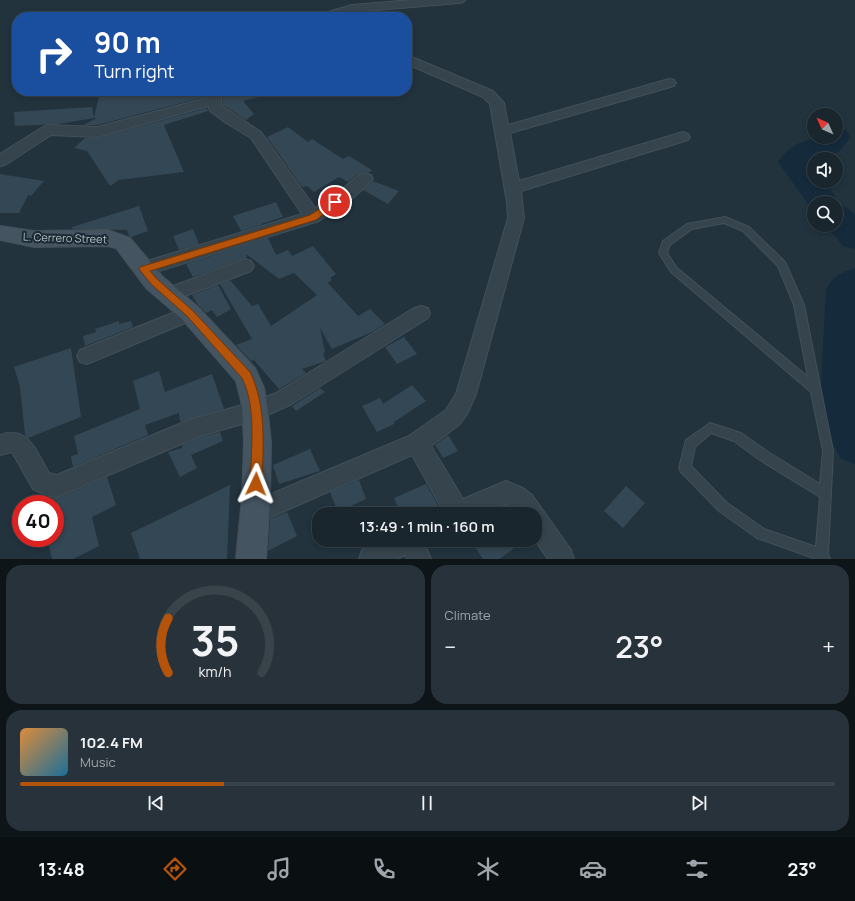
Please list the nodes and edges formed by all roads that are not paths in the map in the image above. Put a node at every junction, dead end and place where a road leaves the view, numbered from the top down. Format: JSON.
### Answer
{"nodes":[{"id":1,"x":459,"y":0,"type":"edge"},
{"id":2,"x":344,"y":12,"type":"edge"},
{"id":3,"x":412,"y":61,"type":"edge"},
{"id":4,"x":670,"y":83,"type":"dead end"},
{"id":5,"x":210,"y":96,"type":"edge"},
{"id":6,"x":213,"y":96,"type":"edge"},
{"id":7,"x":502,"y":131,"type":"junction"},
{"id":8,"x":683,"y":137,"type":"dead end"},
{"id":9,"x":0,"y":161,"type":"edge"},
{"id":10,"x":365,"y":179,"type":"dead end"},
{"id":11,"x":513,"y":188,"type":"junction"},
{"id":12,"x":313,"y":218,"type":"junction"},
{"id":13,"x":0,"y":233,"type":"edge"},
{"id":14,"x":245,"y":266,"type":"dead end"},
{"id":15,"x":143,"y":269,"type":"junction"},
{"id":16,"x":170,"y":295,"type":"junction"},
{"id":17,"x":190,"y":313,"type":"junction"},
{"id":18,"x":421,"y":313,"type":"dead end"},
{"id":19,"x":87,"y":356,"type":"dead end"},
{"id":20,"x":816,"y":389,"type":"junction"},
{"id":21,"x":256,"y":411,"type":"junction"},
{"id":22,"x":417,"y":443,"type":"junction"},
{"id":23,"x":0,"y":445,"type":"edge"},
{"id":24,"x":826,"y":494,"type":"junction"},
{"id":25,"x":453,"y":507,"type":"edge"},
{"id":26,"x":473,"y":507,"type":"edge"},
{"id":27,"x":527,"y":507,"type":"edge"},
{"id":28,"x":255,"y":512,"type":"junction"},
{"id":29,"x":542,"y":529,"type":"edge"},
{"id":30,"x":396,"y":547,"type":"edge"},
{"id":31,"x":413,"y":547,"type":"edge"},
{"id":32,"x":823,"y":557,"type":"edge"},
{"id":33,"x":251,"y":559,"type":"edge"},
{"id":34,"x":371,"y":559,"type":"edge"},
{"id":35,"x":419,"y":559,"type":"edge"},
{"id":36,"x":562,"y":559,"type":"edge"}],
"edges":[{"from":1,"to":2,"type":"street"},
{"from":3,"to":7,"type":"street"},
{"from":4,"to":7,"type":"street"},
{"from":5,"to":9,"type":"street"},
{"from":6,"to":12,"type":"street"},
{"from":7,"to":11,"type":"street"},
{"from":8,"to":11,"type":"street"},
{"from":10,"to":12,"type":"street"},
{"from":11,"to":22,"type":"street"},
{"from":12,"to":15,"type":"street"},
{"from":13,"to":15,"type":"street","name":"L. Cerrero Street"},
{"from":14,"to":16,"type":"street"},
{"from":15,"to":16,"type":"street","name":"L. Cerrero Street"},
{"from":16,"to":17,"type":"street","name":"L. Cerrero Street"},
{"from":17,"to":19,"type":"street"},
{"from":17,"to":21,"type":"street","name":"L. Cerrero Street"},
{"from":18,"to":21,"type":"street"},
{"from":20,"to":20,"type":"lane"},
{"from":20,"to":24,"type":"lane"},
{"from":21,"to":23,"type":"street"},
{"from":21,"to":28,"type":"street","name":"L. Cerrero Street"},
{"from":22,"to":25,"type":"street"},
{"from":22,"to":28,"type":"street"},
{"from":24,"to":32,"type":"lane"},
{"from":24,"to":32,"type":"lane"},
{"from":26,"to":27,"type":"street"},
{"from":28,"to":33,"type":"street","name":"L. Cerrero Street"},
{"from":29,"to":36,"type":"street"},
{"from":30,"to":34,"type":"street"},
{"from":31,"to":35,"type":"street"}]}
